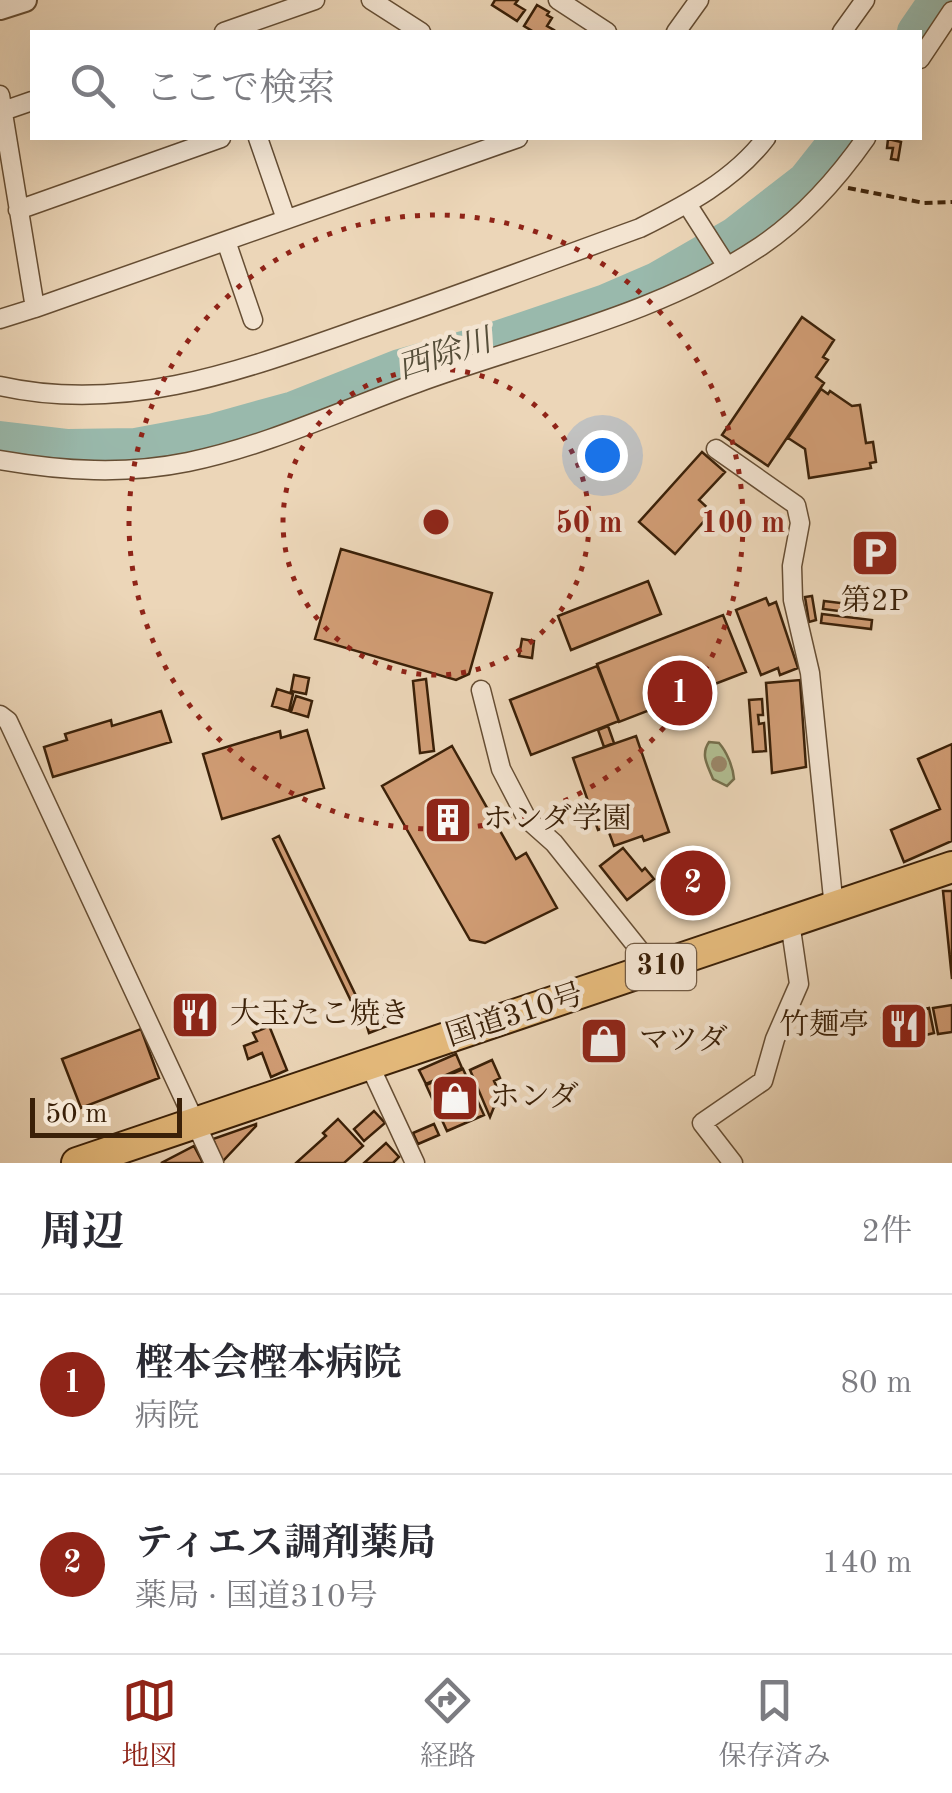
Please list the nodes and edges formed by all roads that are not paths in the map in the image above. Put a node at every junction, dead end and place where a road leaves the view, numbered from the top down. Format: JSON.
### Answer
{"nodes":[{"id":1,"x":25,"y":0,"type":"edge"},
{"id":2,"x":316,"y":0,"type":"edge"},
{"id":3,"x":371,"y":0,"type":"edge"},
{"id":4,"x":558,"y":0,"type":"edge"},
{"id":5,"x":698,"y":0,"type":"edge"},
{"id":6,"x":865,"y":0,"type":"edge"},
{"id":7,"x":578,"y":6,"type":"edge"},
{"id":8,"x":0,"y":8,"type":"edge"},
{"id":9,"x":952,"y":11,"type":"edge"},
{"id":10,"x":230,"y":30,"type":"edge"},
{"id":11,"x":417,"y":30,"type":"edge"},
{"id":12,"x":605,"y":30,"type":"edge"},
{"id":13,"x":677,"y":30,"type":"edge"},
{"id":14,"x":843,"y":30,"type":"edge"},
{"id":15,"x":922,"y":56,"type":"edge"},
{"id":16,"x":30,"y":100,"type":"edge"},
{"id":17,"x":1,"y":103,"type":"edge"},
{"id":18,"x":216,"y":140,"type":"edge"},
{"id":19,"x":259,"y":140,"type":"edge"},
{"id":20,"x":512,"y":140,"type":"edge"},
{"id":21,"x":764,"y":140,"type":"edge"},
{"id":22,"x":864,"y":140,"type":"edge"},
{"id":23,"x":690,"y":208,"type":"junction"},
{"id":24,"x":18,"y":210,"type":"junction"},
{"id":25,"x":286,"y":219,"type":"junction"},
{"id":26,"x":226,"y":240,"type":"junction"},
{"id":27,"x":724,"y":262,"type":"junction"},
{"id":28,"x":35,"y":308,"type":"junction"},
{"id":29,"x":0,"y":319,"type":"edge"},
{"id":30,"x":253,"y":320,"type":"dead end"},
{"id":31,"x":0,"y":386,"type":"edge"},
{"id":32,"x":716,"y":448,"type":"dead end"},
{"id":33,"x":0,"y":460,"type":"edge"},
{"id":34,"x":481,"y":690,"type":"dead end"},
{"id":35,"x":0,"y":715,"type":"edge"},
{"id":36,"x":952,"y":867,"type":"edge"},
{"id":37,"x":834,"y":908,"type":"junction"},
{"id":38,"x":790,"y":922,"type":"junction"},
{"id":39,"x":649,"y":972,"type":"junction"},
{"id":40,"x":369,"y":1064,"type":"junction"},
{"id":41,"x":196,"y":1124,"type":"junction"},
{"id":42,"x":78,"y":1163,"type":"edge"},
{"id":43,"x":214,"y":1163,"type":"edge"},
{"id":44,"x":414,"y":1163,"type":"edge"},
{"id":45,"x":733,"y":1163,"type":"edge"}],
"edges":[{"from":1,"to":8,"type":"street"},
{"from":2,"to":10,"type":"street"},
{"from":3,"to":11,"type":"street"},
{"from":4,"to":7,"type":"street"},
{"from":5,"to":13,"type":"street"},
{"from":6,"to":14,"type":"street"},
{"from":7,"to":12,"type":"street"},
{"from":9,"to":15,"type":"street"},
{"from":16,"to":17,"type":"street"},
{"from":17,"to":24,"type":"street"},
{"from":18,"to":24,"type":"street"},
{"from":19,"to":25,"type":"street"},
{"from":20,"to":25,"type":"street"},
{"from":21,"to":23,"type":"street"},
{"from":22,"to":27,"type":"street"},
{"from":23,"to":27,"type":"street"},
{"from":23,"to":31,"type":"street"},
{"from":24,"to":28,"type":"street"},
{"from":25,"to":26,"type":"street"},
{"from":26,"to":28,"type":"street"},
{"from":26,"to":30,"type":"street"},
{"from":27,"to":33,"type":"street"},
{"from":28,"to":29,"type":"street"},
{"from":32,"to":37,"type":"street"},
{"from":34,"to":39,"type":"street"},
{"from":35,"to":41,"type":"street"},
{"from":36,"to":37,"type":"highway","name":"国道310号","number":"310"},
{"from":37,"to":38,"type":"highway","name":"国道310号","number":"310"},
{"from":38,"to":39,"type":"highway","name":"国道310号","number":"310"},
{"from":38,"to":45,"type":"street"},
{"from":39,"to":40,"type":"highway","name":"国道310号","number":"310"},
{"from":40,"to":41,"type":"highway","name":"国道310号","number":"310"},
{"from":40,"to":44,"type":"street"},
{"from":41,"to":42,"type":"highway","name":"国道310号","number":"310"},
{"from":41,"to":43,"type":"street"}]}
